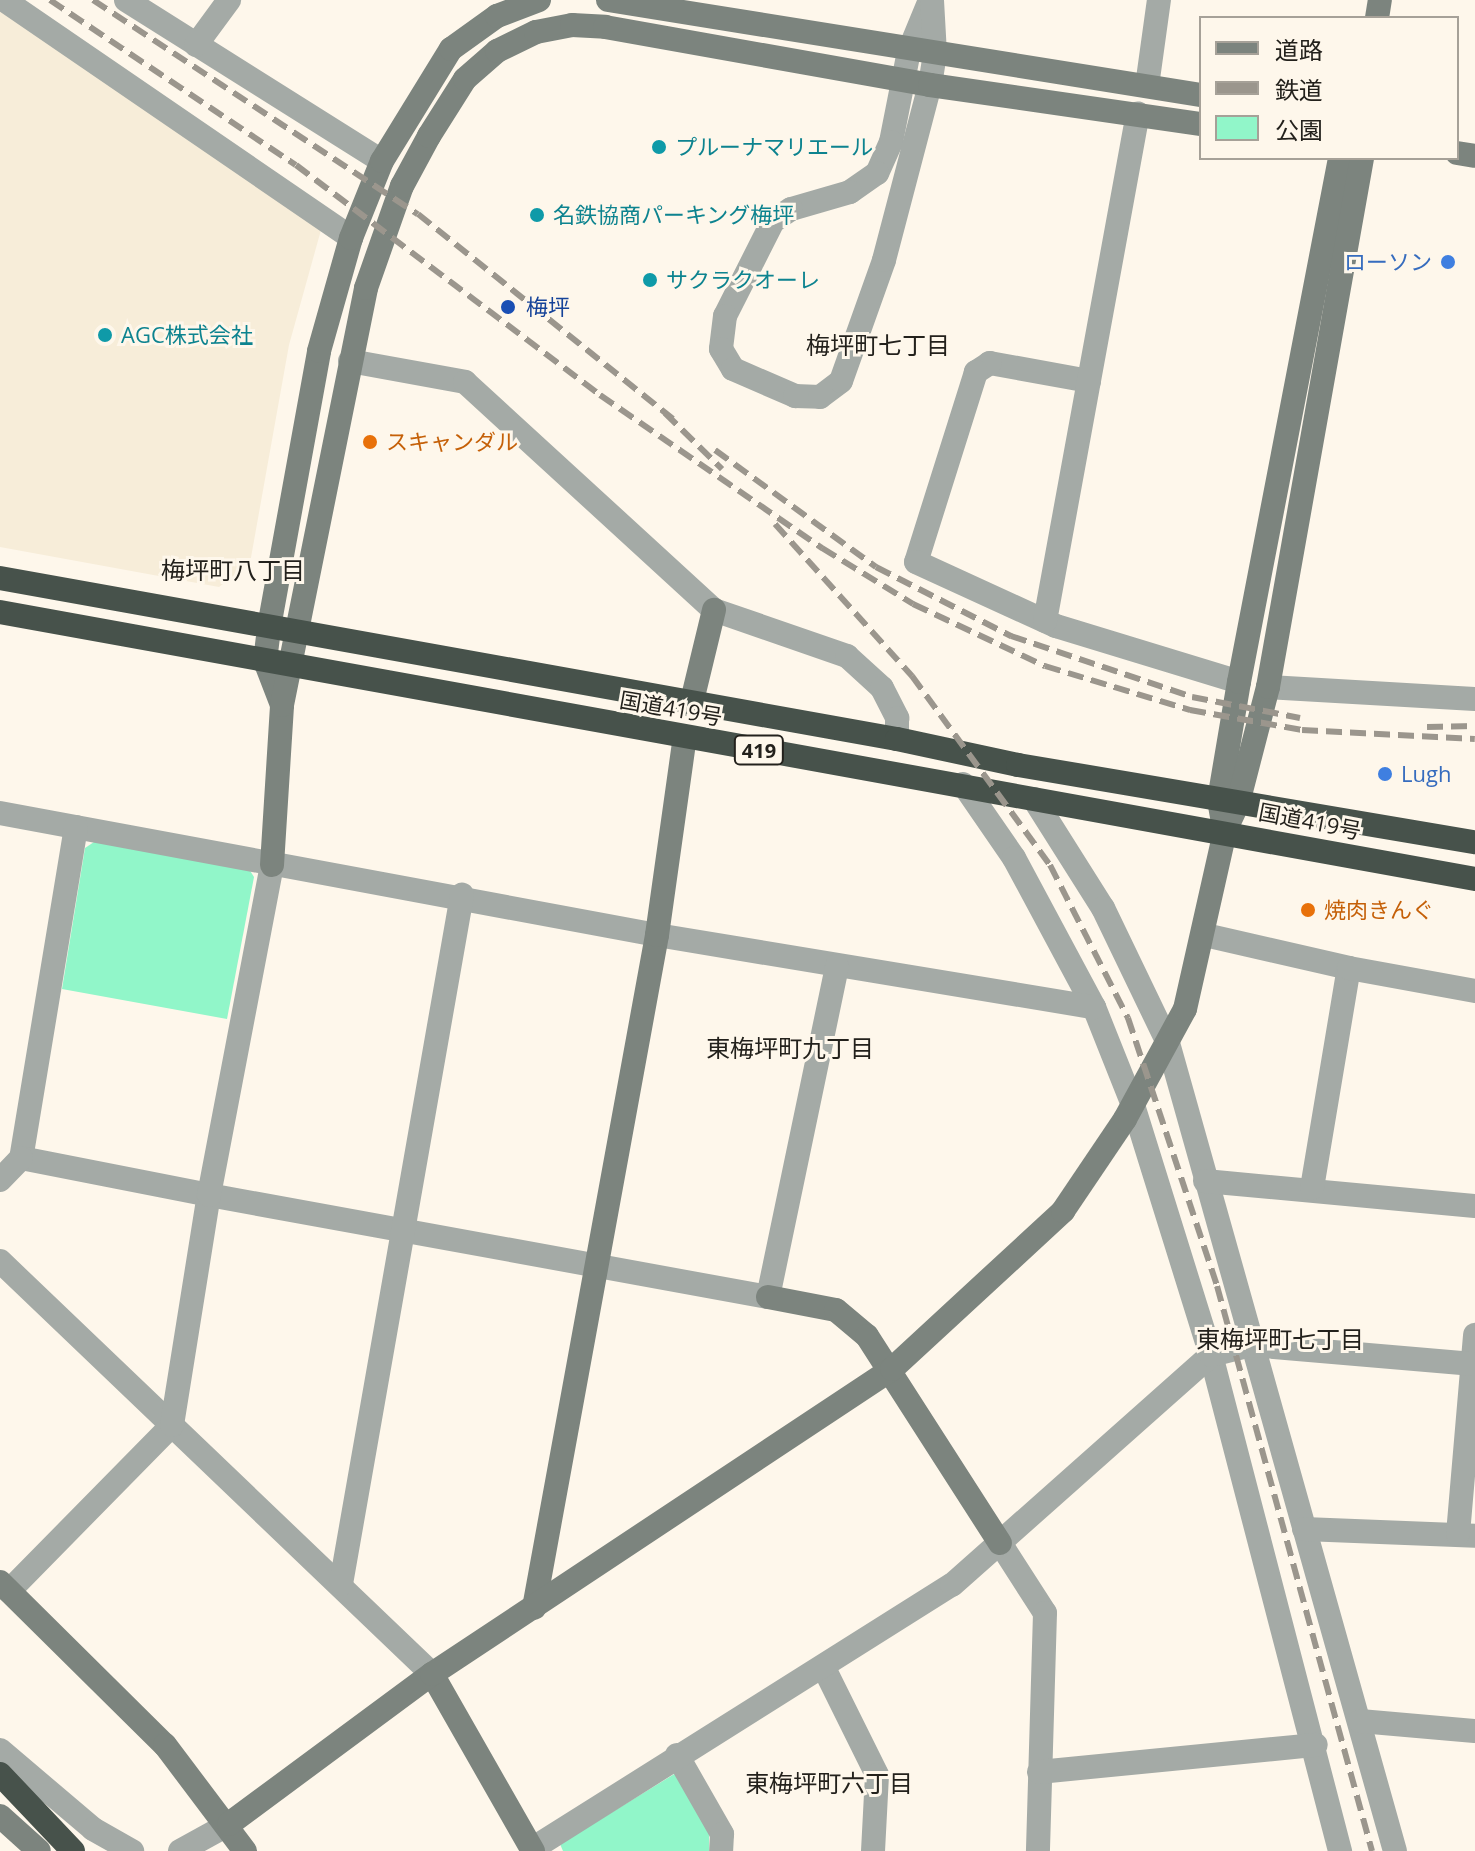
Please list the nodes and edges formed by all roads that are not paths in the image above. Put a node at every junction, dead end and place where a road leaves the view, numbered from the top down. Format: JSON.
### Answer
{"nodes":[{"id":1,"x":4,"y":0,"type":"edge"},
{"id":2,"x":126,"y":0,"type":"edge"},
{"id":3,"x":229,"y":0,"type":"edge"},
{"id":4,"x":539,"y":0,"type":"edge"},
{"id":5,"x":608,"y":0,"type":"edge"},
{"id":6,"x":931,"y":0,"type":"edge"},
{"id":7,"x":1159,"y":0,"type":"edge"},
{"id":8,"x":196,"y":45,"type":"junction"},
{"id":9,"x":909,"y":51,"type":"junction"},
{"id":10,"x":935,"y":54,"type":"junction"},
{"id":11,"x":904,"y":78,"type":"junction"},
{"id":12,"x":930,"y":85,"type":"junction"},
{"id":13,"x":1147,"y":86,"type":"junction"},
{"id":14,"x":1199,"y":95,"type":"edge"},
{"id":15,"x":1138,"y":113,"type":"junction"},
{"id":16,"x":1199,"y":124,"type":"edge"},
{"id":17,"x":1340,"y":160,"type":"edge"},
{"id":18,"x":1362,"y":160,"type":"edge"},
{"id":19,"x":382,"y":161,"type":"junction"},
{"id":20,"x":351,"y":238,"type":"junction"},
{"id":21,"x":350,"y":361,"type":"junction"},
{"id":22,"x":1089,"y":381,"type":"junction"},
{"id":23,"x":0,"y":578,"type":"edge"},
{"id":24,"x":714,"y":610,"type":"junction"},
{"id":25,"x":0,"y":612,"type":"edge"},
{"id":26,"x":1045,"y":621,"type":"junction"},
{"id":27,"x":269,"y":627,"type":"junction"},
{"id":28,"x":299,"y":633,"type":"junction"},
{"id":29,"x":265,"y":661,"type":"junction"},
{"id":30,"x":293,"y":665,"type":"junction"},
{"id":31,"x":1239,"y":682,"type":"junction"},
{"id":32,"x":1268,"y":687,"type":"junction"},
{"id":33,"x":1474,"y":692,"type":"edge"},
{"id":34,"x":282,"y":705,"type":"junction"},
{"id":35,"x":691,"y":705,"type":"junction"},
{"id":36,"x":685,"y":737,"type":"junction"},
{"id":37,"x":897,"y":739,"type":"junction"},
{"id":38,"x":963,"y":784,"type":"junction"},
{"id":39,"x":1034,"y":799,"type":"junction"},
{"id":40,"x":1229,"y":801,"type":"junction"},
{"id":41,"x":0,"y":813,"type":"edge"},
{"id":42,"x":76,"y":827,"type":"junction"},
{"id":43,"x":1225,"y":831,"type":"junction"},
{"id":44,"x":1475,"y":842,"type":"edge"},
{"id":45,"x":272,"y":865,"type":"junction"},
{"id":46,"x":1475,"y":879,"type":"edge"},
{"id":47,"x":462,"y":895,"type":"junction"},
{"id":48,"x":657,"y":935,"type":"junction"},
{"id":49,"x":1205,"y":935,"type":"junction"},
{"id":50,"x":837,"y":966,"type":"junction"},
{"id":51,"x":1349,"y":968,"type":"junction"},
{"id":52,"x":1475,"y":991,"type":"edge"},
{"id":53,"x":1094,"y":1007,"type":"junction"},
{"id":54,"x":1168,"y":1043,"type":"junction"},
{"id":55,"x":1133,"y":1105,"type":"junction"},
{"id":56,"x":21,"y":1158,"type":"junction"},
{"id":57,"x":0,"y":1180,"type":"edge"},
{"id":58,"x":1205,"y":1181,"type":"junction"},
{"id":59,"x":1312,"y":1188,"type":"junction"},
{"id":60,"x":209,"y":1195,"type":"junction"},
{"id":61,"x":1475,"y":1206,"type":"edge"},
{"id":62,"x":400,"y":1229,"type":"junction"},
{"id":63,"x":0,"y":1261,"type":"edge"},
{"id":64,"x":593,"y":1264,"type":"junction"},
{"id":65,"x":768,"y":1297,"type":"junction"},
{"id":66,"x":1475,"y":1335,"type":"edge"},
{"id":67,"x":1251,"y":1345,"type":"junction"},
{"id":68,"x":1211,"y":1355,"type":"junction"},
{"id":69,"x":1473,"y":1364,"type":"junction"},
{"id":70,"x":892,"y":1369,"type":"junction"},
{"id":71,"x":172,"y":1425,"type":"junction"},
{"id":72,"x":1304,"y":1529,"type":"junction"},
{"id":73,"x":1467,"y":1535,"type":"edge"},
{"id":74,"x":1000,"y":1543,"type":"junction"},
{"id":75,"x":341,"y":1584,"type":"junction"},
{"id":76,"x":5,"y":1587,"type":"edge"},
{"id":77,"x":534,"y":1608,"type":"junction"},
{"id":78,"x":824,"y":1668,"type":"junction"},
{"id":79,"x":432,"y":1674,"type":"junction"},
{"id":80,"x":1360,"y":1721,"type":"junction"},
{"id":81,"x":1475,"y":1731,"type":"edge"},
{"id":82,"x":1316,"y":1745,"type":"junction"},
{"id":83,"x":0,"y":1750,"type":"edge"},
{"id":84,"x":677,"y":1755,"type":"junction"},
{"id":85,"x":1039,"y":1772,"type":"junction"},
{"id":86,"x":0,"y":1774,"type":"edge"},
{"id":87,"x":0,"y":1816,"type":"edge"},
{"id":88,"x":229,"y":1824,"type":"junction"},
{"id":89,"x":533,"y":1850,"type":"edge"},
{"id":90,"x":39,"y":1851,"type":"edge"},
{"id":91,"x":73,"y":1851,"type":"edge"},
{"id":92,"x":132,"y":1851,"type":"edge"},
{"id":93,"x":180,"y":1851,"type":"edge"},
{"id":94,"x":245,"y":1851,"type":"edge"},
{"id":95,"x":721,"y":1851,"type":"edge"},
{"id":96,"x":873,"y":1851,"type":"edge"},
{"id":97,"x":1038,"y":1851,"type":"edge"},
{"id":98,"x":1340,"y":1851,"type":"edge"},
{"id":99,"x":1395,"y":1851,"type":"edge"}],
"edges":[{"from":1,"to":20,"type":"street"},
{"from":2,"to":8,"type":"street"},
{"from":3,"to":8,"type":"street"},
{"from":4,"to":19,"type":"street"},
{"from":5,"to":9,"type":"street"},
{"from":6,"to":9,"type":"street"},
{"from":6,"to":10,"type":"street"},
{"from":7,"to":13,"type":"street"},
{"from":8,"to":19,"type":"street"},
{"from":9,"to":10,"type":"street"},
{"from":9,"to":11,"type":"street"},
{"from":10,"to":12,"type":"street"},
{"from":10,"to":13,"type":"street"},
{"from":11,"to":12,"type":"street"},
{"from":11,"to":12,"type":"street"},
{"from":11,"to":21,"type":"street"},
{"from":12,"to":15,"type":"street"},
{"from":13,"to":14,"type":"street"},
{"from":15,"to":16,"type":"street"},
{"from":15,"to":22,"type":"street"},
{"from":17,"to":31,"type":"street"},
{"from":18,"to":32,"type":"street"},
{"from":19,"to":20,"type":"street"},
{"from":20,"to":27,"type":"street"},
{"from":21,"to":24,"type":"street"},
{"from":21,"to":28,"type":"street"},
{"from":22,"to":26,"type":"street"},
{"from":22,"to":26,"type":"street"},
{"from":23,"to":27,"type":"highway","name":"国道419号","number":"419"},
{"from":24,"to":35,"type":"street"},
{"from":24,"to":37,"type":"street"},
{"from":25,"to":29,"type":"highway","name":"国道419号","number":"419"},
{"from":26,"to":31,"type":"street"},
{"from":27,"to":28,"type":"highway","name":"国道419号","number":"419"},
{"from":27,"to":29,"type":"street"},
{"from":28,"to":30,"type":"street"},
{"from":28,"to":35,"type":"highway","name":"国道419号","number":"419"},
{"from":29,"to":30,"type":"highway","name":"国道419号","number":"419"},
{"from":29,"to":34,"type":"street"},
{"from":30,"to":34,"type":"street"},
{"from":30,"to":36,"type":"highway","name":"国道419号","number":"419"},
{"from":31,"to":40,"type":"street"},
{"from":32,"to":33,"type":"street"},
{"from":32,"to":40,"type":"street"},
{"from":34,"to":45,"type":"street"},
{"from":35,"to":37,"type":"highway","name":"国道419号","number":"419"},
{"from":36,"to":38,"type":"highway","name":"国道419号","number":"419"},
{"from":36,"to":48,"type":"street"},
{"from":37,"to":40,"type":"highway","name":"国道419号","number":"419"},
{"from":38,"to":39,"type":"highway","name":"国道419号","number":"419"},
{"from":38,"to":53,"type":"street"},
{"from":39,"to":43,"type":"highway","name":"国道419号","number":"419"},
{"from":39,"to":54,"type":"street"},
{"from":40,"to":43,"type":"street"},
{"from":40,"to":44,"type":"highway","name":"国道419号","number":"419"},
{"from":41,"to":42,"type":"street"},
{"from":42,"to":45,"type":"street"},
{"from":42,"to":56,"type":"street"},
{"from":43,"to":46,"type":"highway","name":"国道419号","number":"419"},
{"from":43,"to":49,"type":"street"},
{"from":45,"to":47,"type":"street"},
{"from":45,"to":60,"type":"street"},
{"from":47,"to":48,"type":"street"},
{"from":47,"to":62,"type":"street"},
{"from":48,"to":50,"type":"street"},
{"from":48,"to":64,"type":"street"},
{"from":49,"to":51,"type":"street"},
{"from":49,"to":54,"type":"street"},
{"from":50,"to":53,"type":"street"},
{"from":50,"to":65,"type":"street"},
{"from":51,"to":52,"type":"street"},
{"from":51,"to":59,"type":"street"},
{"from":53,"to":55,"type":"street"},
{"from":54,"to":55,"type":"street"},
{"from":54,"to":58,"type":"street"},
{"from":55,"to":68,"type":"street"},
{"from":55,"to":70,"type":"street"},
{"from":56,"to":57,"type":"street"},
{"from":56,"to":60,"type":"street"},
{"from":58,"to":59,"type":"street"},
{"from":58,"to":67,"type":"street"},
{"from":59,"to":61,"type":"street"},
{"from":60,"to":62,"type":"street"},
{"from":60,"to":71,"type":"street"},
{"from":62,"to":64,"type":"street"},
{"from":62,"to":75,"type":"street"},
{"from":63,"to":71,"type":"street"},
{"from":64,"to":65,"type":"street"},
{"from":64,"to":77,"type":"street"},
{"from":65,"to":70,"type":"street"},
{"from":66,"to":69,"type":"street"},
{"from":67,"to":68,"type":"street"},
{"from":67,"to":69,"type":"street"},
{"from":67,"to":72,"type":"street"},
{"from":68,"to":74,"type":"street"},
{"from":68,"to":82,"type":"street"},
{"from":69,"to":73,"type":"street"},
{"from":70,"to":74,"type":"street"},
{"from":70,"to":77,"type":"street"},
{"from":71,"to":75,"type":"street"},
{"from":71,"to":76,"type":"street"},
{"from":72,"to":73,"type":"street"},
{"from":72,"to":80,"type":"street"},
{"from":74,"to":78,"type":"street"},
{"from":74,"to":85,"type":"street"},
{"from":75,"to":79,"type":"street"},
{"from":76,"to":88,"type":"street"},
{"from":77,"to":79,"type":"street"},
{"from":78,"to":84,"type":"street"},
{"from":78,"to":96,"type":"street"},
{"from":79,"to":88,"type":"street"},
{"from":79,"to":89,"type":"street"},
{"from":80,"to":81,"type":"street"},
{"from":80,"to":99,"type":"street"},
{"from":82,"to":85,"type":"street"},
{"from":82,"to":98,"type":"street"},
{"from":83,"to":92,"type":"street"},
{"from":84,"to":89,"type":"street"},
{"from":84,"to":95,"type":"street"},
{"from":85,"to":97,"type":"street"},
{"from":86,"to":91,"type":"highway"},
{"from":87,"to":90,"type":"street"},
{"from":88,"to":93,"type":"street"},
{"from":88,"to":94,"type":"street"}]}
